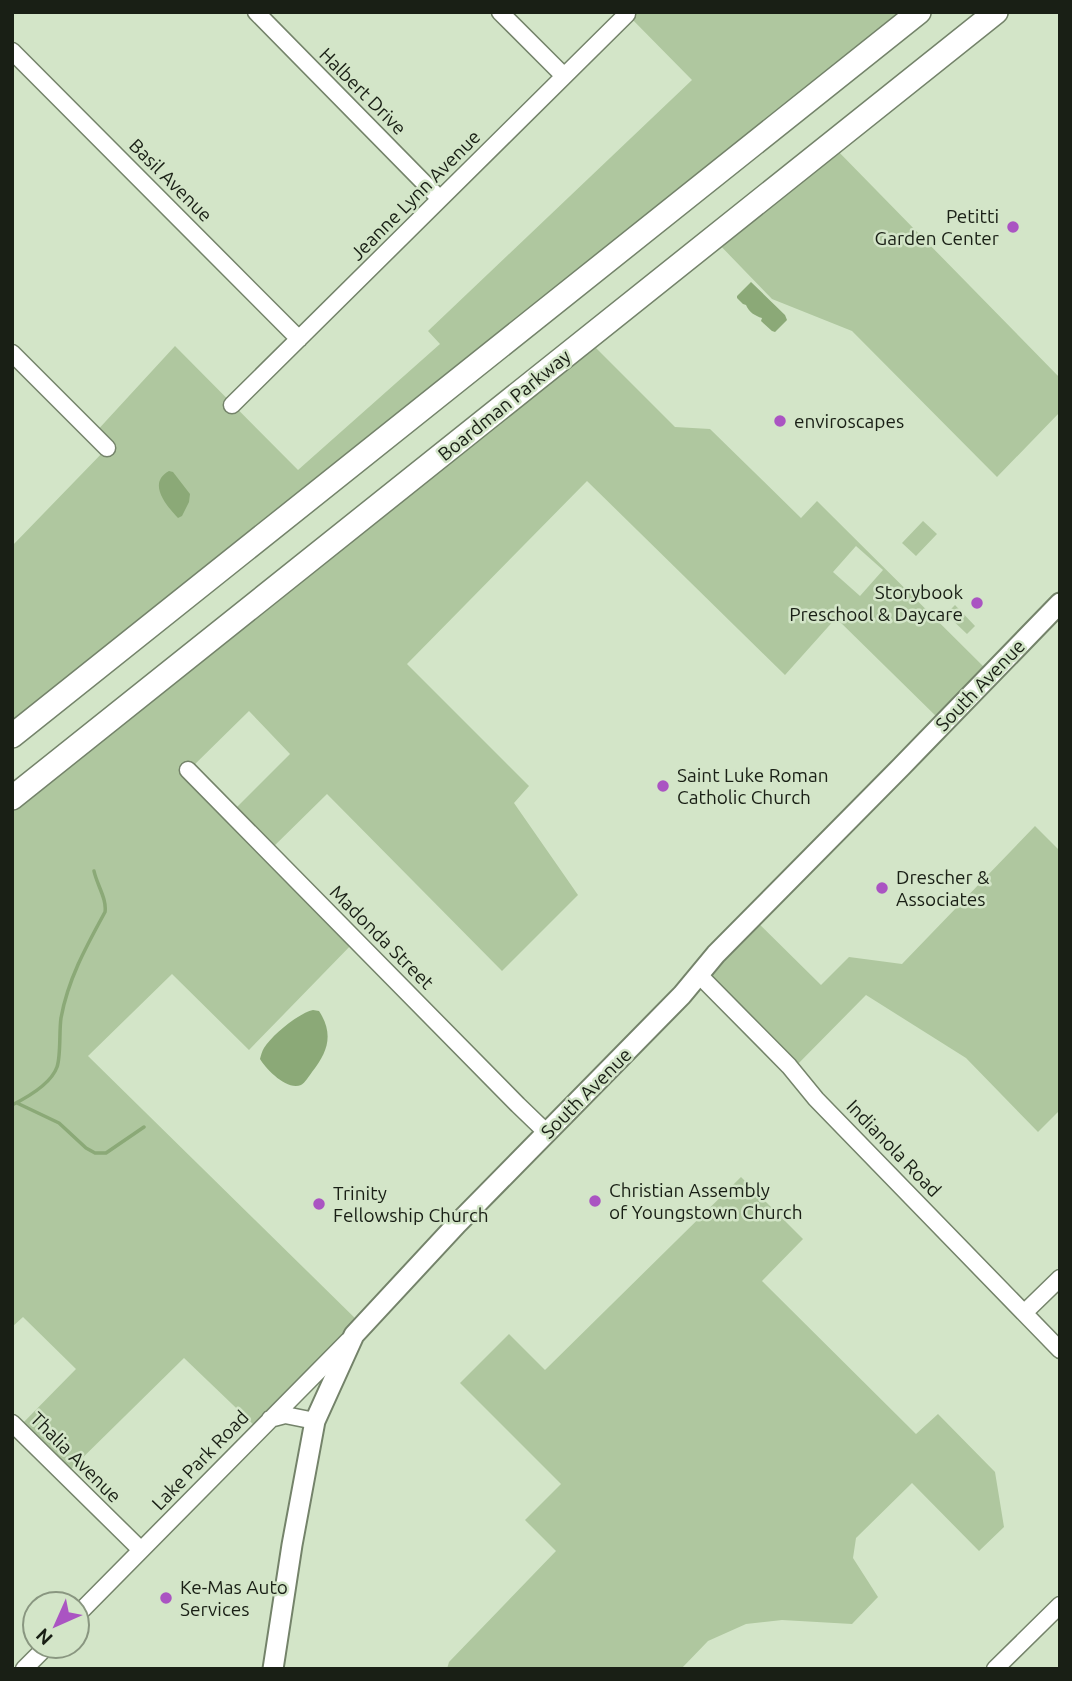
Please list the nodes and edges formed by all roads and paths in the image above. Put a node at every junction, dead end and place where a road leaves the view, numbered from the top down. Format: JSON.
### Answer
{"nodes":[{"id":1,"x":256,"y":12,"type":"edge"},
{"id":2,"x":500,"y":12,"type":"edge"},
{"id":3,"x":919,"y":12,"type":"edge"},
{"id":4,"x":996,"y":12,"type":"edge"},
{"id":5,"x":627,"y":14,"type":"dead end"},
{"id":6,"x":12,"y":51,"type":"edge"},
{"id":7,"x":564,"y":76,"type":"junction"},
{"id":8,"x":440,"y":199,"type":"junction"},
{"id":9,"x":299,"y":339,"type":"junction"},
{"id":10,"x":12,"y":353,"type":"edge"},
{"id":11,"x":232,"y":405,"type":"dead end"},
{"id":12,"x":107,"y":448,"type":"dead end"},
{"id":13,"x":1060,"y":603,"type":"edge"},
{"id":14,"x":12,"y":736,"type":"edge"},
{"id":15,"x":188,"y":770,"type":"dead end"},
{"id":16,"x":12,"y":798,"type":"edge"},
{"id":17,"x":699,"y":975,"type":"junction"},
{"id":18,"x":546,"y":1132,"type":"junction"},
{"id":19,"x":1060,"y":1278,"type":"edge"},
{"id":20,"x":1024,"y":1313,"type":"junction"},
{"id":21,"x":354,"y":1335,"type":"junction"},
{"id":22,"x":1060,"y":1350,"type":"edge"},
{"id":23,"x":270,"y":1419,"type":"junction"},
{"id":24,"x":315,"y":1421,"type":"junction"},
{"id":25,"x":12,"y":1423,"type":"edge"},
{"id":26,"x":141,"y":1550,"type":"junction"},
{"id":27,"x":91,"y":1601,"type":"edge"},
{"id":28,"x":1060,"y":1605,"type":"edge"},
{"id":29,"x":273,"y":1669,"type":"edge"},
{"id":30,"x":995,"y":1669,"type":"edge"}],
"edges":[{"from":1,"to":8,"type":"street","name":"Halbert Drive"},
{"from":2,"to":7,"type":"street"},
{"from":3,"to":14,"type":"highway"},
{"from":4,"to":16,"type":"highway","name":"Boardman Parkway"},
{"from":5,"to":7,"type":"street","name":"Jeanne Lynn Avenue"},
{"from":6,"to":9,"type":"street","name":"Basil Avenue"},
{"from":7,"to":8,"type":"street","name":"Jeanne Lynn Avenue"},
{"from":8,"to":9,"type":"street","name":"Jeanne Lynn Avenue"},
{"from":9,"to":11,"type":"street","name":"Jeanne Lynn Avenue"},
{"from":10,"to":12,"type":"street"},
{"from":13,"to":17,"type":"main road","name":"South Avenue"},
{"from":15,"to":18,"type":"street","name":"Madonda Street"},
{"from":17,"to":18,"type":"main road","name":"South Avenue"},
{"from":17,"to":20,"type":"street","name":"Indianola Road"},
{"from":18,"to":21,"type":"main road","name":"South Avenue"},
{"from":19,"to":20,"type":"street"},
{"from":20,"to":22,"type":"street","name":"Indianola Road"},
{"from":21,"to":23,"type":"street","name":"Lake Park Road"},
{"from":21,"to":24,"type":"main road","name":"South Avenue"},
{"from":23,"to":24,"type":"street"},
{"from":23,"to":26,"type":"street","name":"Lake Park Road"},
{"from":24,"to":29,"type":"main road","name":"South Avenue"},
{"from":25,"to":26,"type":"street","name":"Thalia Avenue"},
{"from":26,"to":27,"type":"street","name":"Lake Park Road"},
{"from":28,"to":30,"type":"street"}]}
